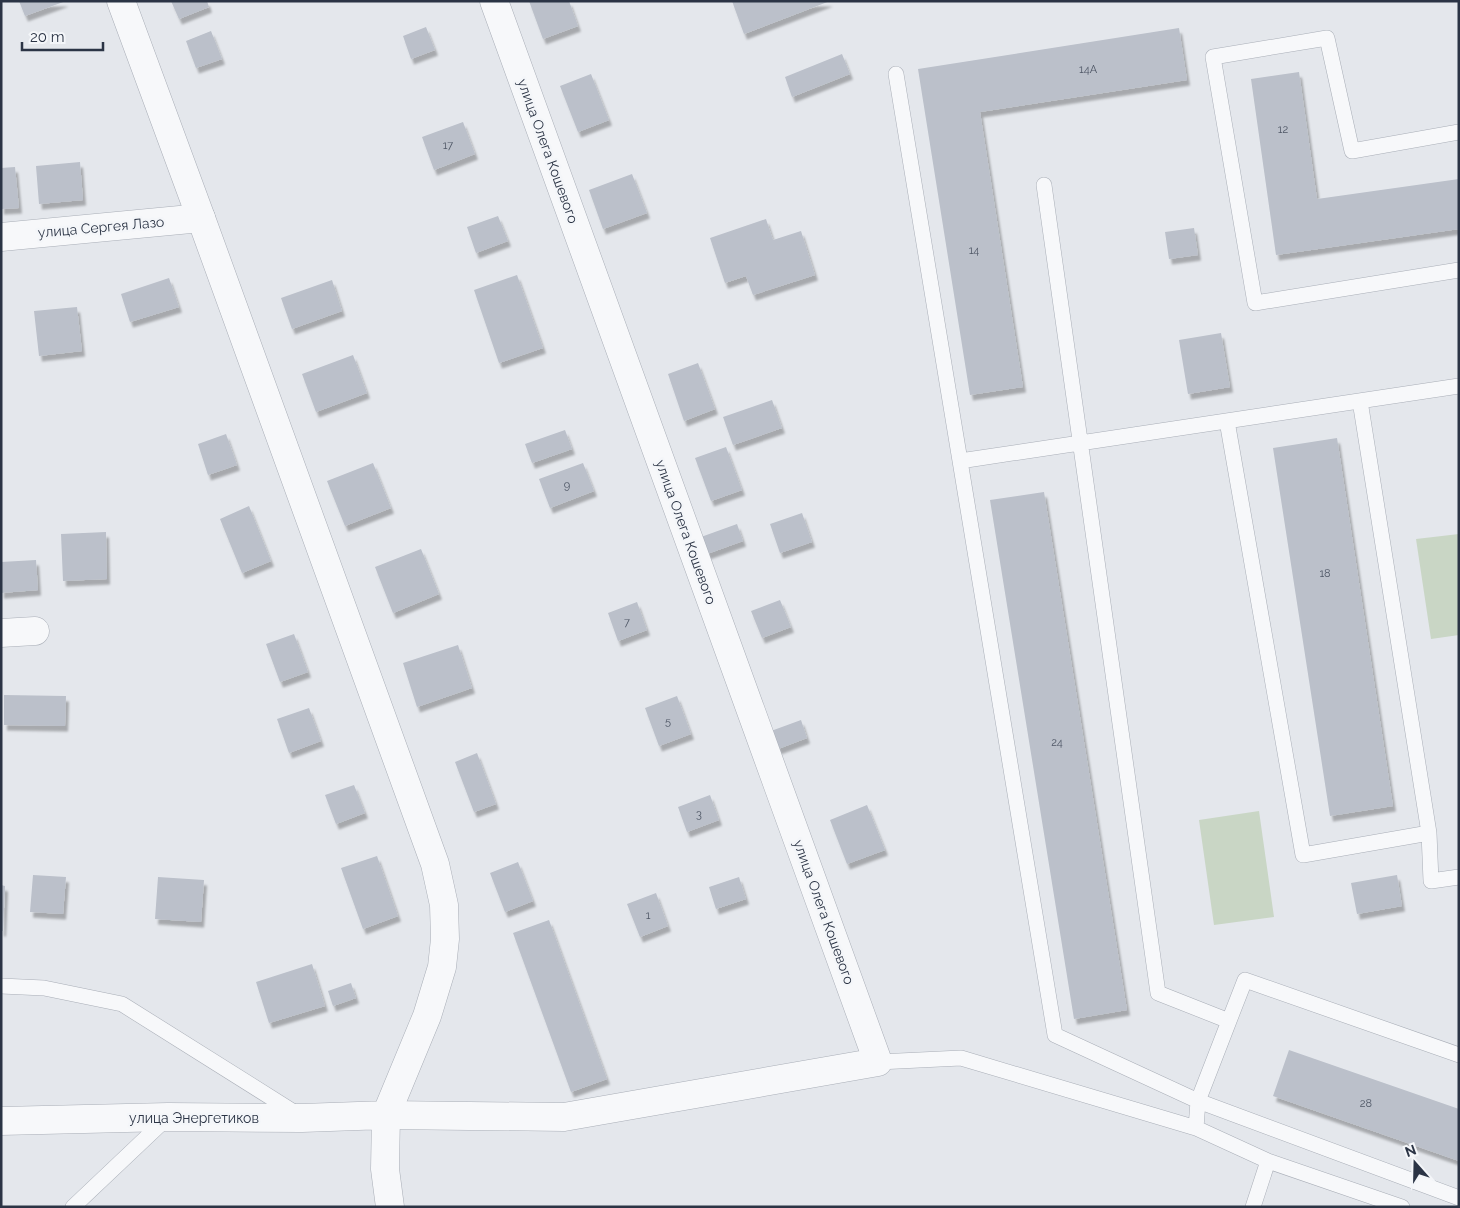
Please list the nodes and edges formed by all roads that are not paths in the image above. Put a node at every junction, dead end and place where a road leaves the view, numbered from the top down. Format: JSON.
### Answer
{"nodes":[{"id":1,"x":121,"y":1,"type":"edge"},
{"id":2,"x":494,"y":1,"type":"edge"},
{"id":3,"x":896,"y":74,"type":"dead end"},
{"id":4,"x":1459,"y":132,"type":"edge"},
{"id":5,"x":1044,"y":185,"type":"dead end"},
{"id":6,"x":201,"y":218,"type":"junction"},
{"id":7,"x":1,"y":237,"type":"edge"},
{"id":8,"x":1459,"y":270,"type":"edge"},
{"id":9,"x":1459,"y":386,"type":"edge"},
{"id":10,"x":1360,"y":401,"type":"junction"},
{"id":11,"x":1227,"y":421,"type":"junction"},
{"id":12,"x":1080,"y":442,"type":"junction"},
{"id":13,"x":960,"y":461,"type":"junction"},
{"id":14,"x":35,"y":632,"type":"dead end"},
{"id":15,"x":1,"y":633,"type":"edge"},
{"id":16,"x":1429,"y":833,"type":"junction"},
{"id":17,"x":1459,"y":877,"type":"edge"},
{"id":18,"x":1,"y":986,"type":"edge"},
{"id":19,"x":1229,"y":1021,"type":"junction"},
{"id":20,"x":1459,"y":1055,"type":"edge"},
{"id":21,"x":878,"y":1062,"type":"junction"},
{"id":22,"x":1198,"y":1101,"type":"junction"},
{"id":23,"x":386,"y":1116,"type":"junction"},
{"id":24,"x":168,"y":1117,"type":"junction"},
{"id":25,"x":302,"y":1118,"type":"junction"},
{"id":26,"x":1,"y":1121,"type":"edge"},
{"id":27,"x":1196,"y":1128,"type":"junction"},
{"id":28,"x":1268,"y":1161,"type":"junction"},
{"id":29,"x":1459,"y":1198,"type":"edge"},
{"id":30,"x":73,"y":1207,"type":"edge"},
{"id":31,"x":390,"y":1207,"type":"edge"},
{"id":32,"x":1253,"y":1207,"type":"edge"},
{"id":33,"x":1402,"y":1207,"type":"edge"}],
"edges":[{"from":1,"to":6,"type":"street"},
{"from":2,"to":21,"type":"street","name":"улица Олега Кошевого"},
{"from":3,"to":13,"type":"lane"},
{"from":4,"to":8,"type":"lane"},
{"from":5,"to":12,"type":"lane"},
{"from":6,"to":7,"type":"street","name":"улица Сергея Лазо"},
{"from":6,"to":23,"type":"street"},
{"from":9,"to":10,"type":"lane"},
{"from":10,"to":11,"type":"lane"},
{"from":10,"to":16,"type":"lane"},
{"from":11,"to":12,"type":"lane"},
{"from":11,"to":16,"type":"lane"},
{"from":12,"to":13,"type":"lane"},
{"from":12,"to":19,"type":"lane"},
{"from":13,"to":22,"type":"lane"},
{"from":14,"to":15,"type":"street"},
{"from":16,"to":17,"type":"lane"},
{"from":18,"to":25,"type":"lane"},
{"from":19,"to":20,"type":"lane"},
{"from":19,"to":22,"type":"lane"},
{"from":21,"to":23,"type":"street","name":"улица Энергетиков"},
{"from":21,"to":27,"type":"lane"},
{"from":22,"to":27,"type":"lane"},
{"from":22,"to":29,"type":"lane"},
{"from":23,"to":25,"type":"street","name":"улица Энергетиков"},
{"from":23,"to":31,"type":"street"},
{"from":24,"to":25,"type":"street","name":"улица Энергетиков"},
{"from":24,"to":26,"type":"street","name":"улица Энергетиков"},
{"from":24,"to":30,"type":"lane"},
{"from":27,"to":28,"type":"lane"},
{"from":28,"to":32,"type":"lane"},
{"from":28,"to":33,"type":"lane"}]}
